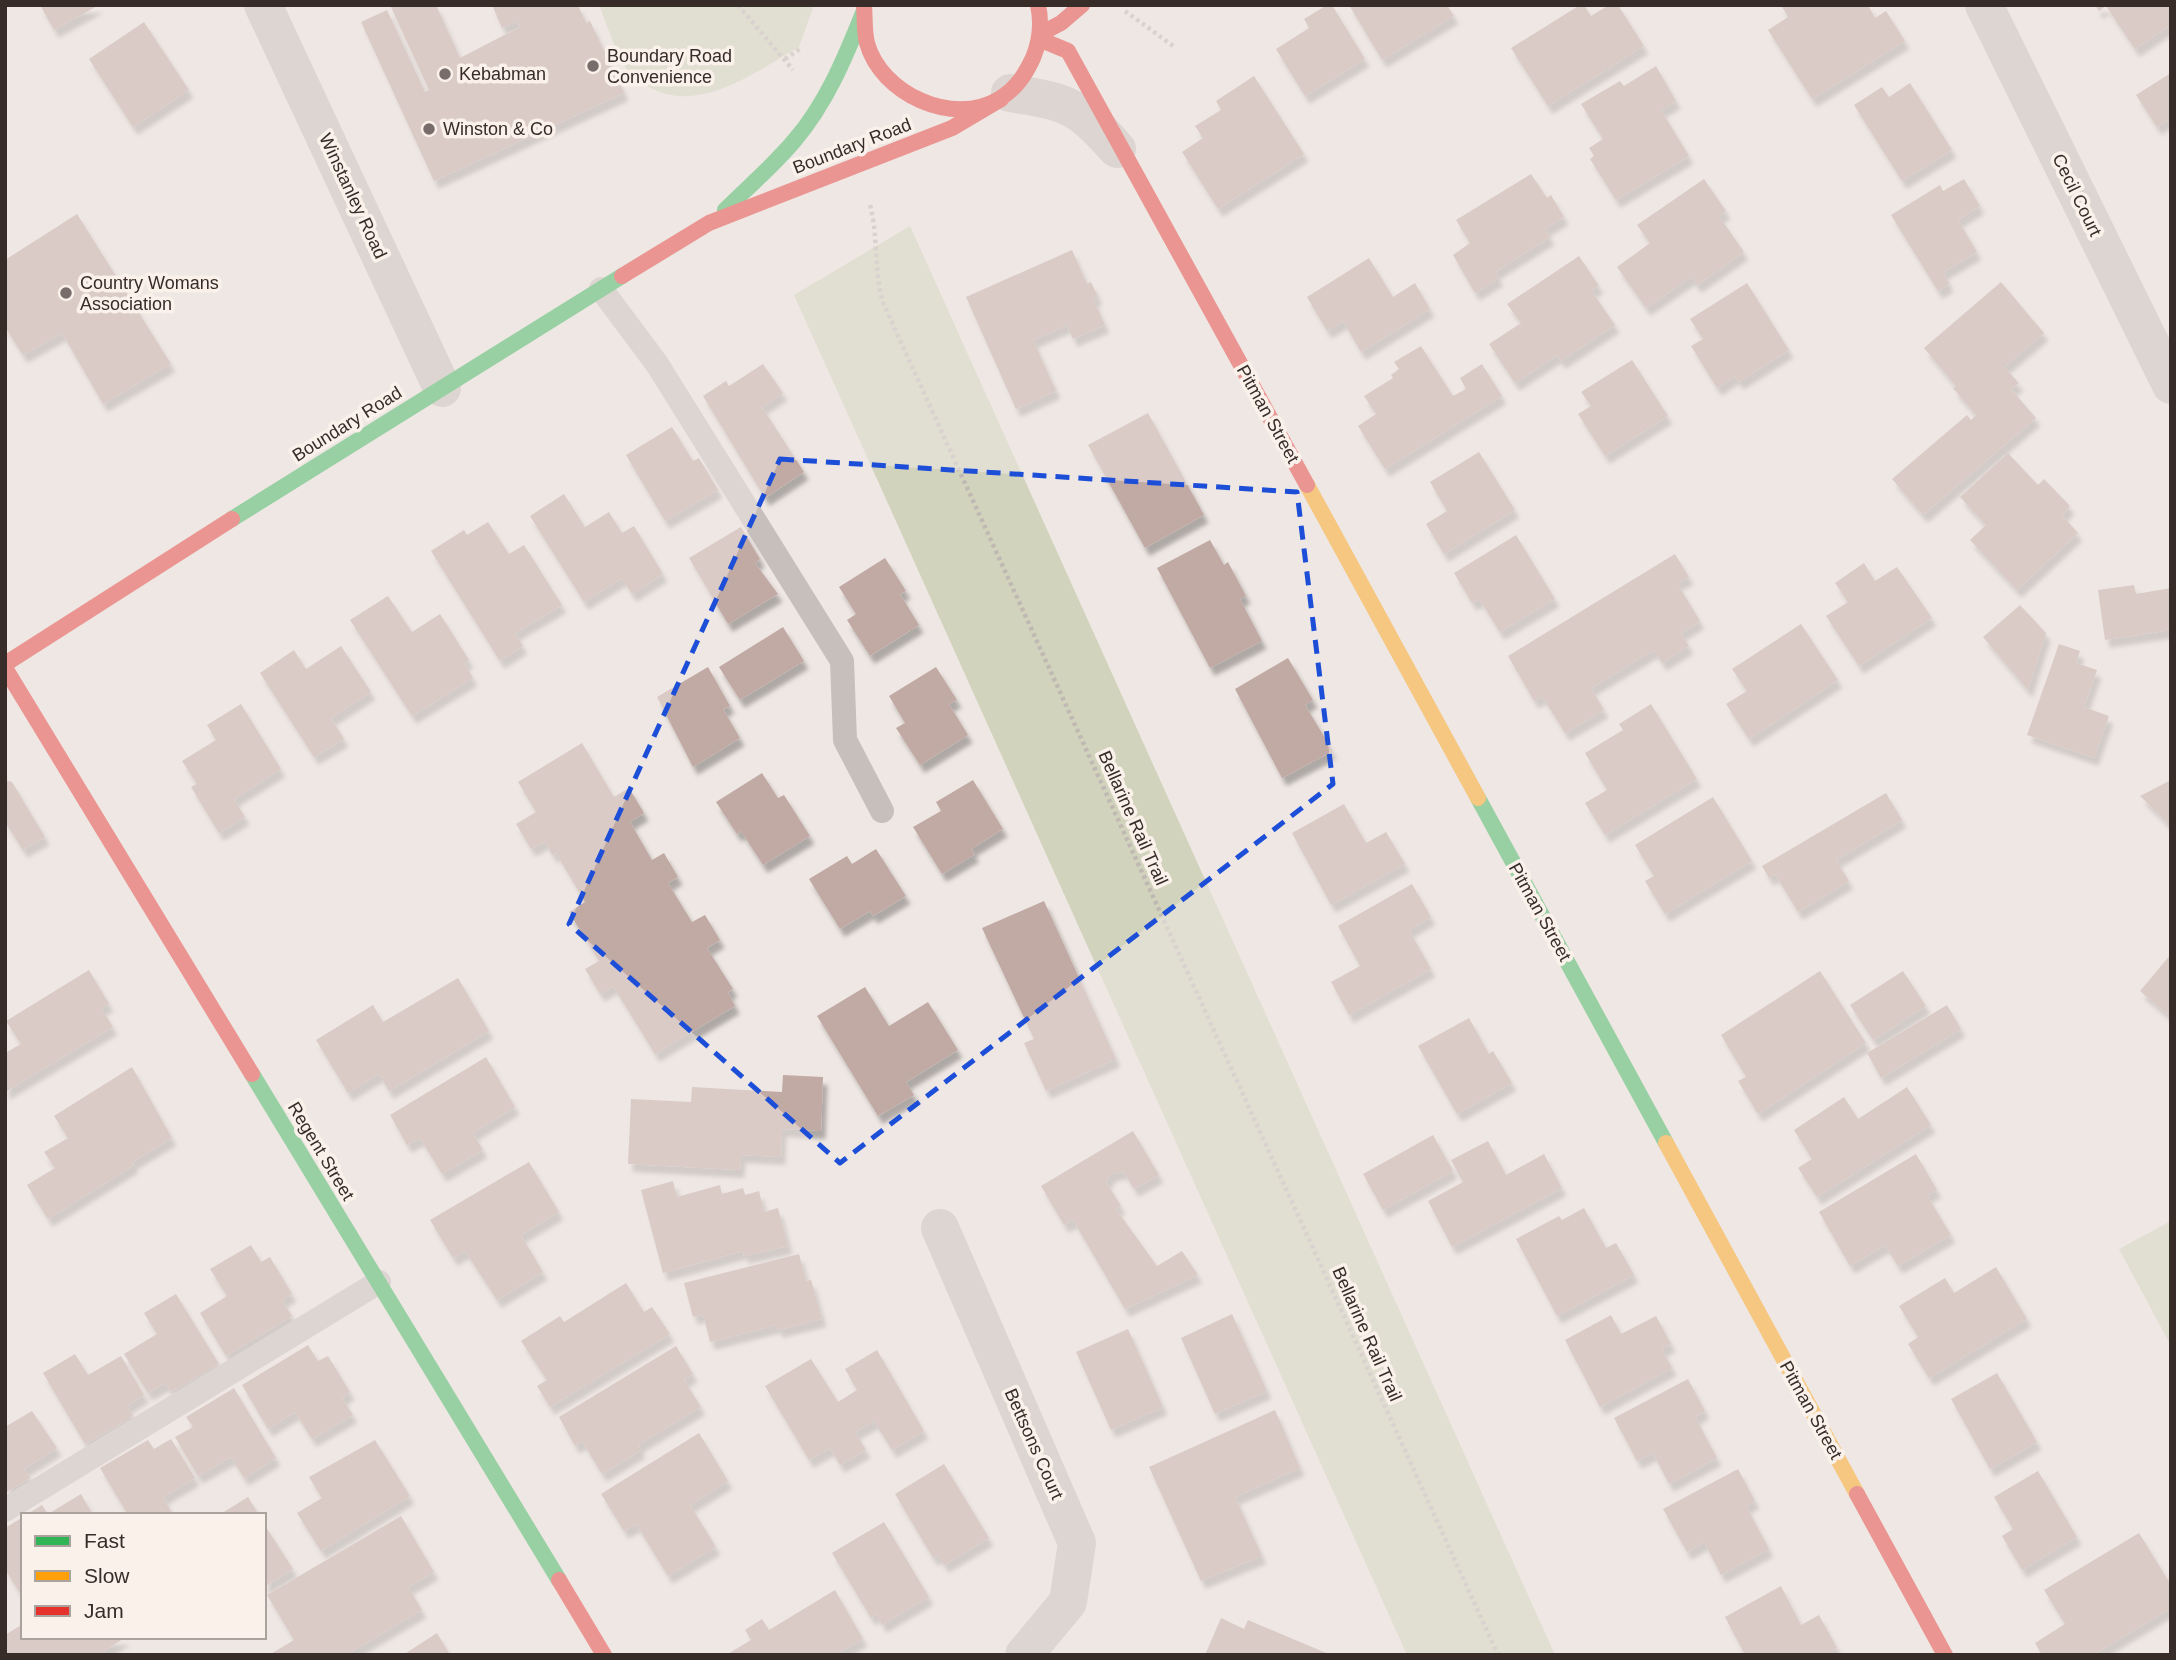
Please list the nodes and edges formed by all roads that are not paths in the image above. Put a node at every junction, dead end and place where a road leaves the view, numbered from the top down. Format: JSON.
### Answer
{"nodes":[{"id":1,"x":263,"y":5,"type":"edge"},
{"id":2,"x":1038,"y":5,"type":"edge"},
{"id":3,"x":1082,"y":5,"type":"edge"},
{"id":4,"x":1984,"y":5,"type":"edge"},
{"id":5,"x":864,"y":9,"type":"edge"},
{"id":6,"x":1040,"y":36,"type":"junction"},
{"id":7,"x":1006,"y":96,"type":"junction"},
{"id":8,"x":1135,"y":169,"type":"junction"},
{"id":9,"x":713,"y":221,"type":"junction"},
{"id":10,"x":601,"y":289,"type":"junction"},
{"id":11,"x":2171,"y":385,"type":"edge"},
{"id":12,"x":442,"y":388,"type":"junction"},
{"id":13,"x":5,"y":666,"type":"edge"},
{"id":14,"x":882,"y":811,"type":"dead end"},
{"id":15,"x":940,"y":1228,"type":"dead end"},
{"id":16,"x":379,"y":1282,"type":"junction"},
{"id":17,"x":5,"y":1510,"type":"edge"},
{"id":18,"x":604,"y":1655,"type":"edge"},
{"id":19,"x":1024,"y":1655,"type":"edge"},
{"id":20,"x":1945,"y":1655,"type":"edge"}],
"edges":[{"from":1,"to":12,"type":"street","name":"Winstanley Road"},
{"from":2,"to":6,"type":"street"},
{"from":3,"to":6,"type":"street"},
{"from":4,"to":11,"type":"street","name":"Cecil Court"},
{"from":5,"to":7,"type":"street"},
{"from":5,"to":9,"type":"street","name":"Boundary Road"},
{"from":6,"to":7,"type":"street"},
{"from":6,"to":8,"type":"street","name":"Pitman Street"},
{"from":7,"to":8,"type":"street","name":"Pitman Street"},
{"from":7,"to":9,"type":"street","name":"Boundary Road"},
{"from":8,"to":20,"type":"street","name":"Pitman Street"},
{"from":9,"to":10,"type":"street","name":"Boundary Road"},
{"from":10,"to":12,"type":"street","name":"Boundary Road"},
{"from":10,"to":14,"type":"lane"},
{"from":12,"to":13,"type":"street","name":"Boundary Road"},
{"from":13,"to":16,"type":"street","name":"Regent Street"},
{"from":15,"to":19,"type":"street","name":"Bettsons Court"},
{"from":16,"to":17,"type":"lane"},
{"from":16,"to":18,"type":"street","name":"Regent Street"}]}
